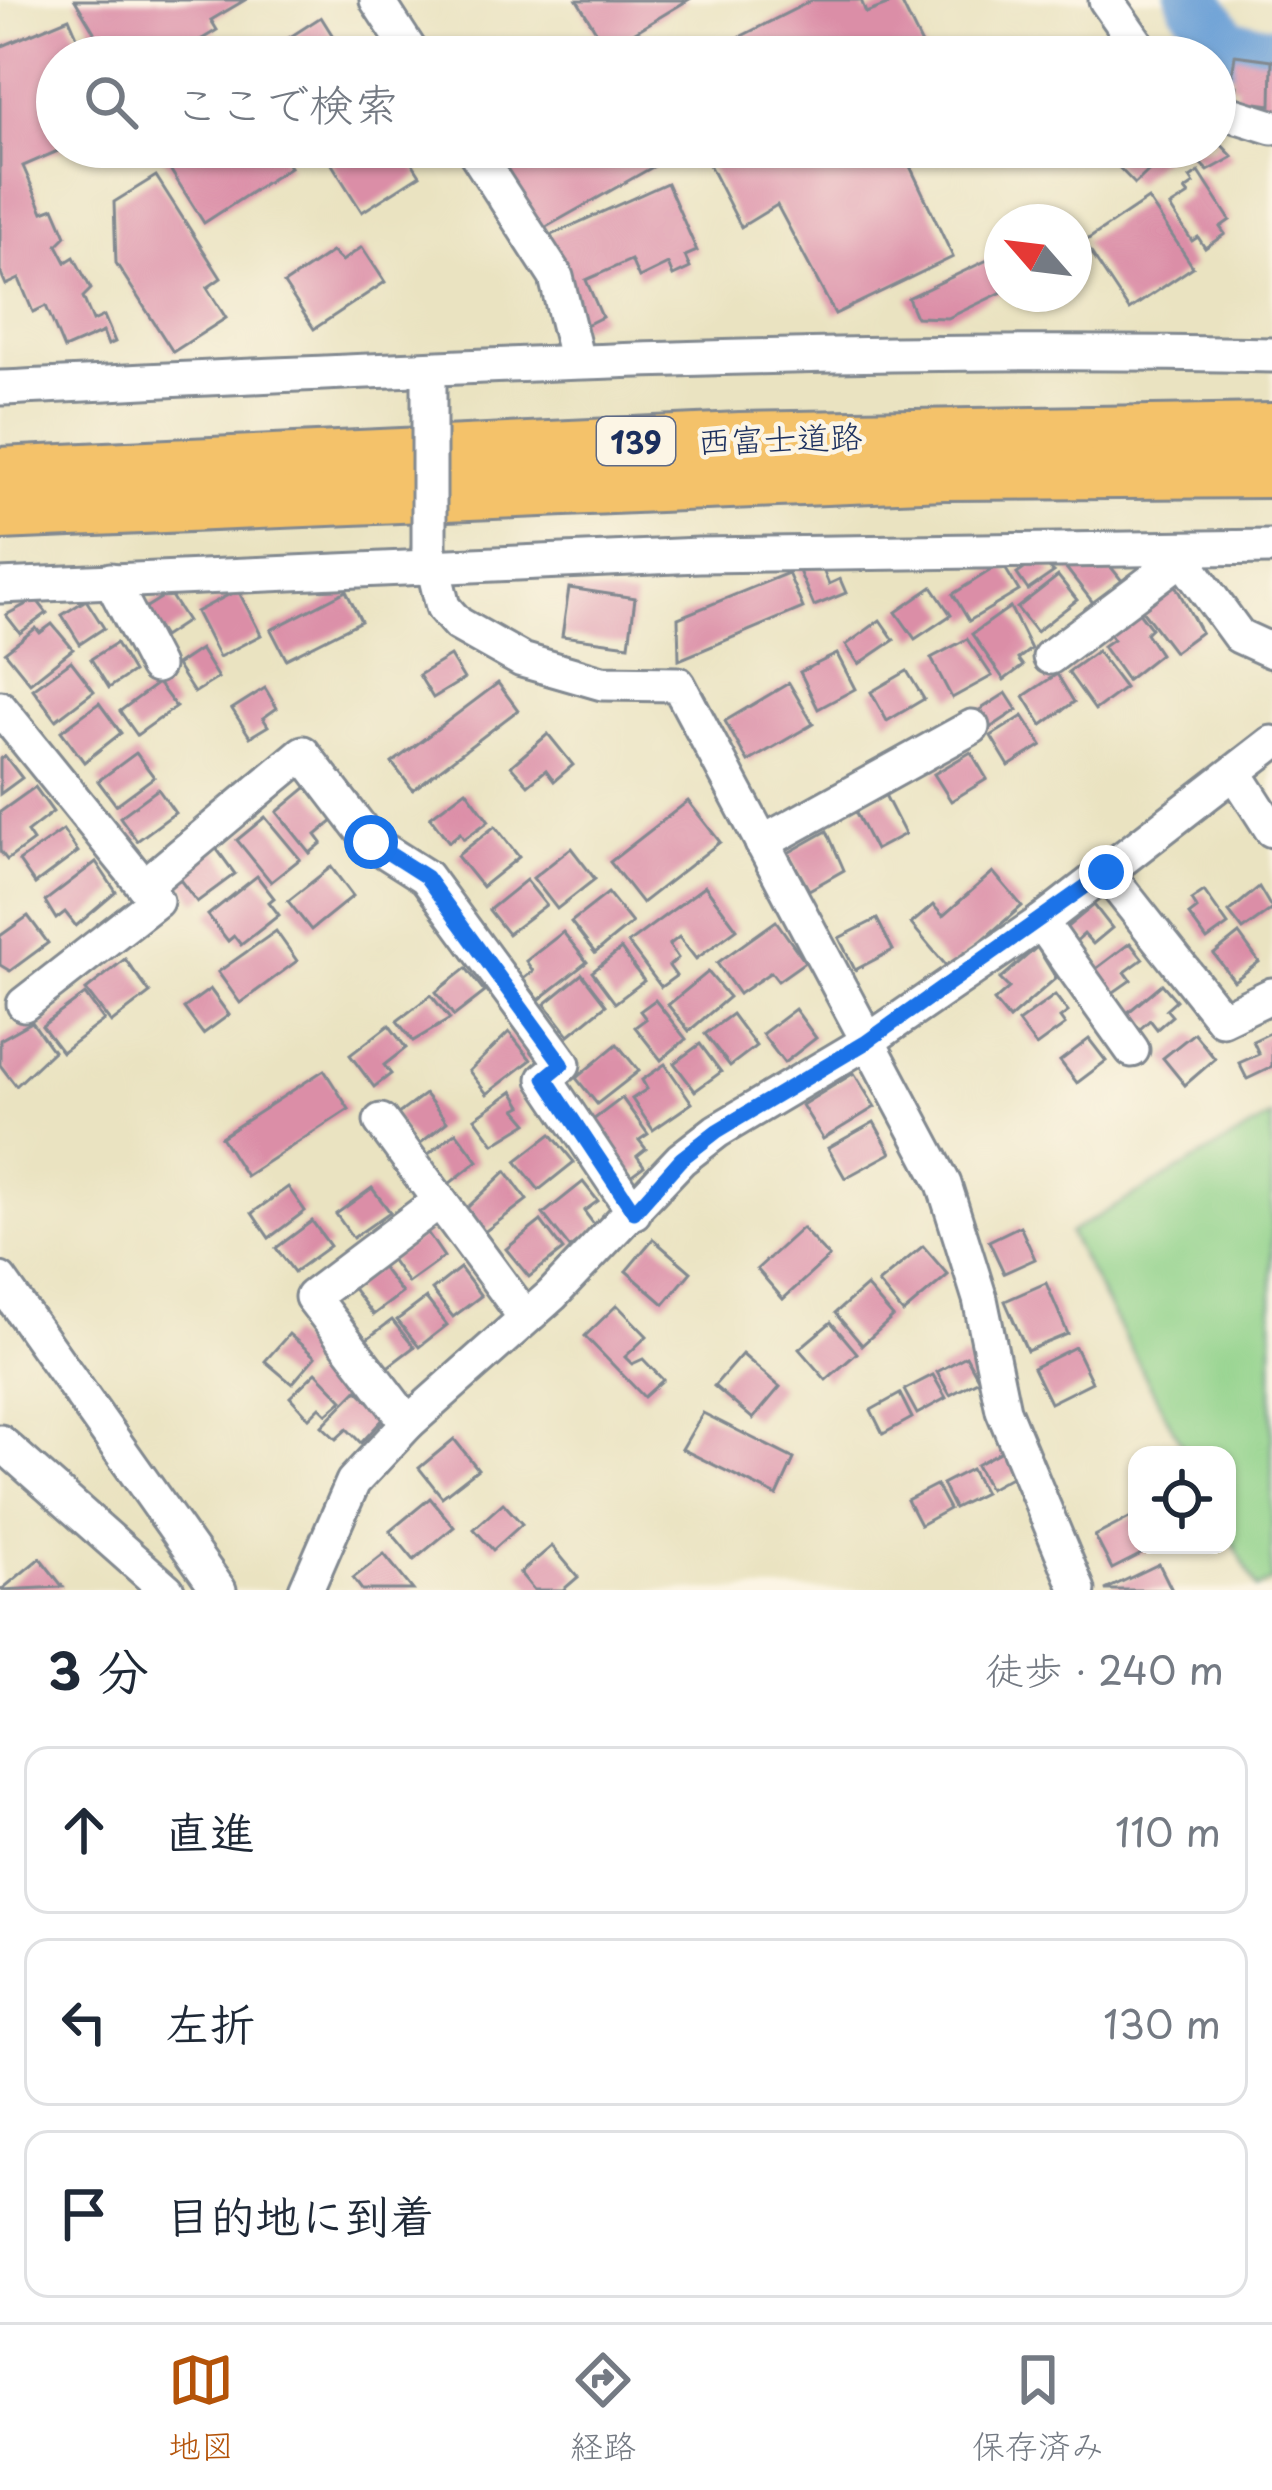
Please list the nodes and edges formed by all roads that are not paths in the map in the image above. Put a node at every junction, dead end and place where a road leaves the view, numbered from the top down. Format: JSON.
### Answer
{"nodes":[{"id":1,"x":377,"y":0,"type":"edge"},
{"id":2,"x":1106,"y":0,"type":"edge"},
{"id":3,"x":400,"y":36,"type":"edge"},
{"id":4,"x":1131,"y":36,"type":"edge"},
{"id":5,"x":1236,"y":116,"type":"edge"},
{"id":6,"x":1272,"y":127,"type":"edge"},
{"id":7,"x":486,"y":168,"type":"edge"},
{"id":8,"x":1272,"y":355,"type":"edge"},
{"id":9,"x":577,"y":362,"type":"junction"},
{"id":10,"x":429,"y":376,"type":"junction"},
{"id":11,"x":0,"y":388,"type":"edge"},
{"id":12,"x":1272,"y":428,"type":"edge"},
{"id":13,"x":0,"y":472,"type":"edge"},
{"id":14,"x":1272,"y":473,"type":"edge"},
{"id":15,"x":0,"y":515,"type":"edge"},
{"id":16,"x":1272,"y":547,"type":"edge"},
{"id":17,"x":1193,"y":553,"type":"junction"},
{"id":18,"x":430,"y":557,"type":"junction"},
{"id":19,"x":112,"y":580,"type":"junction"},
{"id":20,"x":0,"y":586,"type":"edge"},
{"id":21,"x":1272,"y":652,"type":"edge"},
{"id":22,"x":1050,"y":657,"type":"dead end"},
{"id":23,"x":156,"y":666,"type":"dead end"},
{"id":24,"x":0,"y":708,"type":"edge"},
{"id":25,"x":972,"y":727,"type":"dead end"},
{"id":26,"x":1272,"y":743,"type":"edge"},
{"id":27,"x":1236,"y":774,"type":"junction"},
{"id":28,"x":1272,"y":830,"type":"edge"},
{"id":29,"x":762,"y":843,"type":"junction"},
{"id":30,"x":1106,"y":872,"type":"junction"},
{"id":31,"x":144,"y":886,"type":"junction"},
{"id":32,"x":1041,"y":922,"type":"junction"},
{"id":33,"x":1272,"y":995,"type":"edge"},
{"id":34,"x":24,"y":1004,"type":"dead end"},
{"id":35,"x":865,"y":1043,"type":"junction"},
{"id":36,"x":1132,"y":1050,"type":"dead end"},
{"id":37,"x":381,"y":1121,"type":"dead end"},
{"id":38,"x":438,"y":1202,"type":"junction"},
{"id":39,"x":634,"y":1212,"type":"junction"},
{"id":40,"x":0,"y":1280,"type":"edge"},
{"id":41,"x":524,"y":1318,"type":"junction"},
{"id":42,"x":408,"y":1423,"type":"junction"},
{"id":43,"x":0,"y":1442,"type":"edge"},
{"id":44,"x":166,"y":1590,"type":"edge"},
{"id":45,"x":219,"y":1590,"type":"edge"},
{"id":46,"x":306,"y":1590,"type":"edge"},
{"id":47,"x":1078,"y":1590,"type":"edge"}],
"edges":[{"from":1,"to":3,"type":"street"},
{"from":2,"to":4,"type":"street"},
{"from":5,"to":6,"type":"street"},
{"from":7,"to":9,"type":"street"},
{"from":8,"to":9,"type":"street"},
{"from":9,"to":10,"type":"street"},
{"from":10,"to":11,"type":"street"},
{"from":10,"to":18,"type":"street","bridge":true},
{"from":12,"to":13,"type":"highway","name":"西富士道路","number":"139"},
{"from":14,"to":15,"type":"highway","name":"西富士道路","number":"139"},
{"from":16,"to":17,"type":"street"},
{"from":17,"to":18,"type":"street"},
{"from":17,"to":21,"type":"street"},
{"from":17,"to":22,"type":"street"},
{"from":18,"to":19,"type":"street"},
{"from":18,"to":29,"type":"street"},
{"from":19,"to":20,"type":"street"},
{"from":19,"to":23,"type":"street"},
{"from":24,"to":31,"type":"street"},
{"from":25,"to":29,"type":"street"},
{"from":26,"to":27,"type":"street"},
{"from":27,"to":28,"type":"street"},
{"from":27,"to":30,"type":"street"},
{"from":29,"to":35,"type":"street"},
{"from":30,"to":32,"type":"street"},
{"from":30,"to":33,"type":"street"},
{"from":31,"to":34,"type":"street"},
{"from":31,"to":39,"type":"street"},
{"from":32,"to":35,"type":"street"},
{"from":32,"to":36,"type":"street"},
{"from":35,"to":39,"type":"street"},
{"from":35,"to":47,"type":"street"},
{"from":37,"to":38,"type":"street"},
{"from":38,"to":41,"type":"street"},
{"from":38,"to":42,"type":"street"},
{"from":39,"to":41,"type":"street"},
{"from":40,"to":45,"type":"street"},
{"from":41,"to":42,"type":"street"},
{"from":42,"to":46,"type":"street"},
{"from":43,"to":44,"type":"street"}]}
